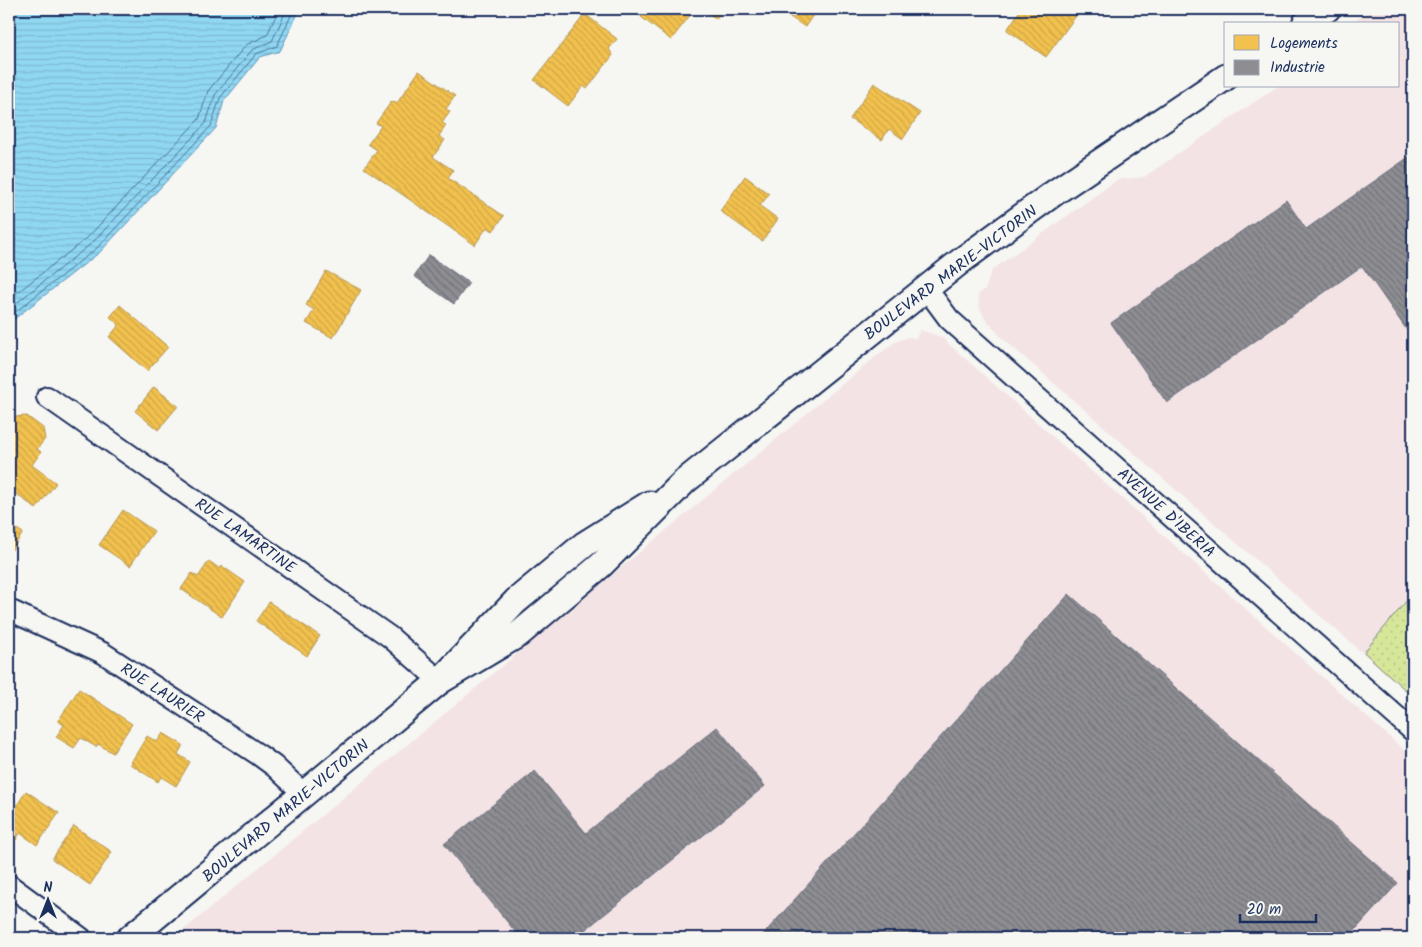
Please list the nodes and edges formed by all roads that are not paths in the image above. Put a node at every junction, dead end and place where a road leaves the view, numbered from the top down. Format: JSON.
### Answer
{"nodes":[{"id":1,"x":1327,"y":9,"type":"edge"},
{"id":2,"x":1308,"y":22,"type":"edge"},
{"id":3,"x":1224,"y":78,"type":"edge"},
{"id":4,"x":926,"y":288,"type":"junction"},
{"id":5,"x":47,"y":397,"type":"dead end"},
{"id":6,"x":9,"y":610,"type":"edge"},
{"id":7,"x":440,"y":681,"type":"junction"},
{"id":8,"x":1413,"y":730,"type":"edge"},
{"id":9,"x":304,"y":794,"type":"junction"},
{"id":10,"x":9,"y":885,"type":"edge"},
{"id":11,"x":81,"y":938,"type":"edge"},
{"id":12,"x":130,"y":938,"type":"edge"}],
"edges":[{"from":1,"to":2,"type":"street"},
{"from":3,"to":4,"type":"street","name":"BOULEVARD MARIE-VICTORIN"},
{"from":4,"to":7,"type":"street","name":"BOULEVARD MARIE-VICTORIN"},
{"from":4,"to":8,"type":"street","name":"AVENUE D'IBERIA"},
{"from":5,"to":7,"type":"street","name":"RUE LAMARTINE"},
{"from":6,"to":9,"type":"street","name":"RUE LAURIER"},
{"from":7,"to":9,"type":"street","name":"BOULEVARD MARIE-VICTORIN"},
{"from":9,"to":12,"type":"street","name":"BOULEVARD MARIE-VICTORIN"},
{"from":10,"to":11,"type":"street"}]}
